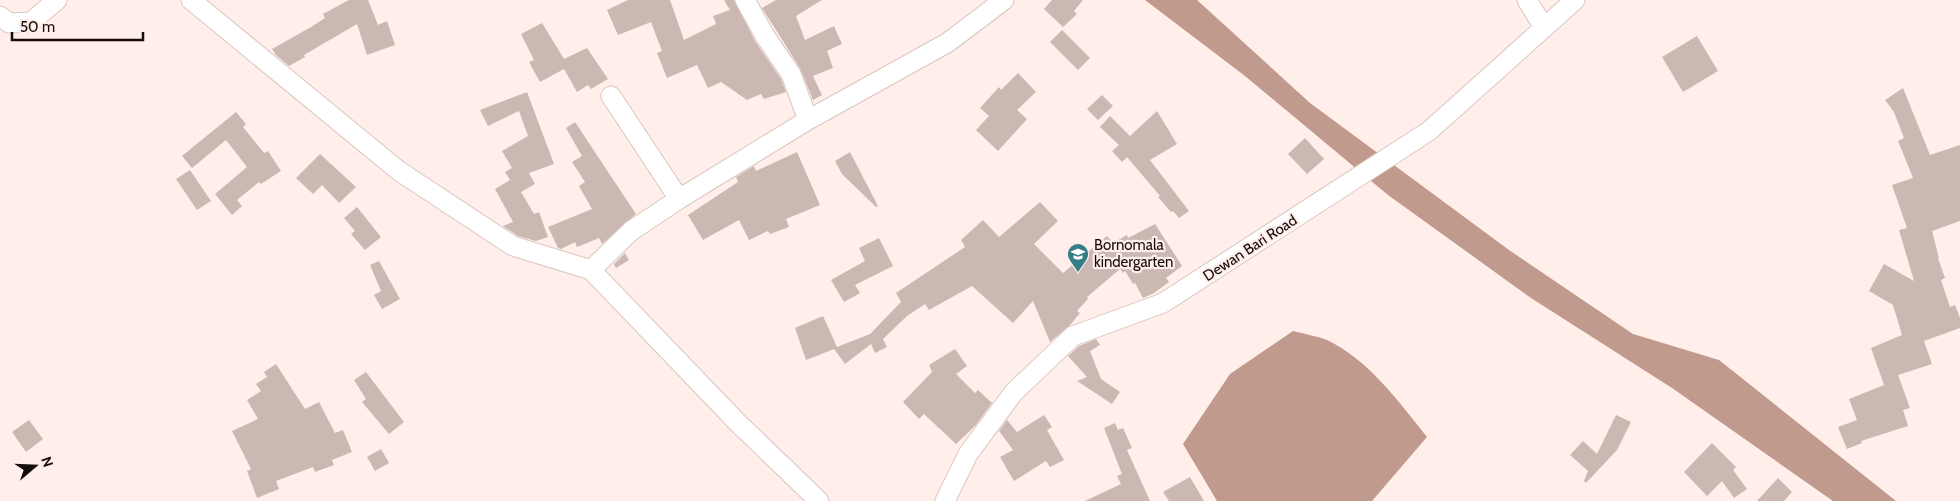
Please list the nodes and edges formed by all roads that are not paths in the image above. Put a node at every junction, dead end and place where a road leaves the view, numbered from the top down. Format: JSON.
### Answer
{"nodes":[{"id":1,"x":58,"y":0,"type":"edge"},
{"id":2,"x":191,"y":0,"type":"edge"},
{"id":3,"x":745,"y":0,"type":"edge"},
{"id":4,"x":1004,"y":0,"type":"edge"},
{"id":5,"x":1527,"y":0,"type":"edge"},
{"id":6,"x":1575,"y":0,"type":"edge"},
{"id":7,"x":0,"y":16,"type":"edge"},
{"id":8,"x":1543,"y":26,"type":"junction"},
{"id":9,"x":611,"y":96,"type":"dead end"},
{"id":10,"x":808,"y":120,"type":"junction"},
{"id":11,"x":678,"y":199,"type":"junction"},
{"id":12,"x":591,"y":270,"type":"junction"},
{"id":13,"x":819,"y":501,"type":"edge"},
{"id":14,"x":945,"y":501,"type":"edge"}],
"edges":[{"from":1,"to":7,"type":"street"},
{"from":2,"to":12,"type":"street"},
{"from":3,"to":10,"type":"street"},
{"from":4,"to":10,"type":"street"},
{"from":5,"to":8,"type":"street"},
{"from":6,"to":8,"type":"street","name":"Dewan Bari Road"},
{"from":8,"to":14,"type":"street","name":"Dewan Bari Road"},
{"from":9,"to":11,"type":"street"},
{"from":10,"to":11,"type":"street"},
{"from":11,"to":12,"type":"street"},
{"from":12,"to":13,"type":"street"}]}
